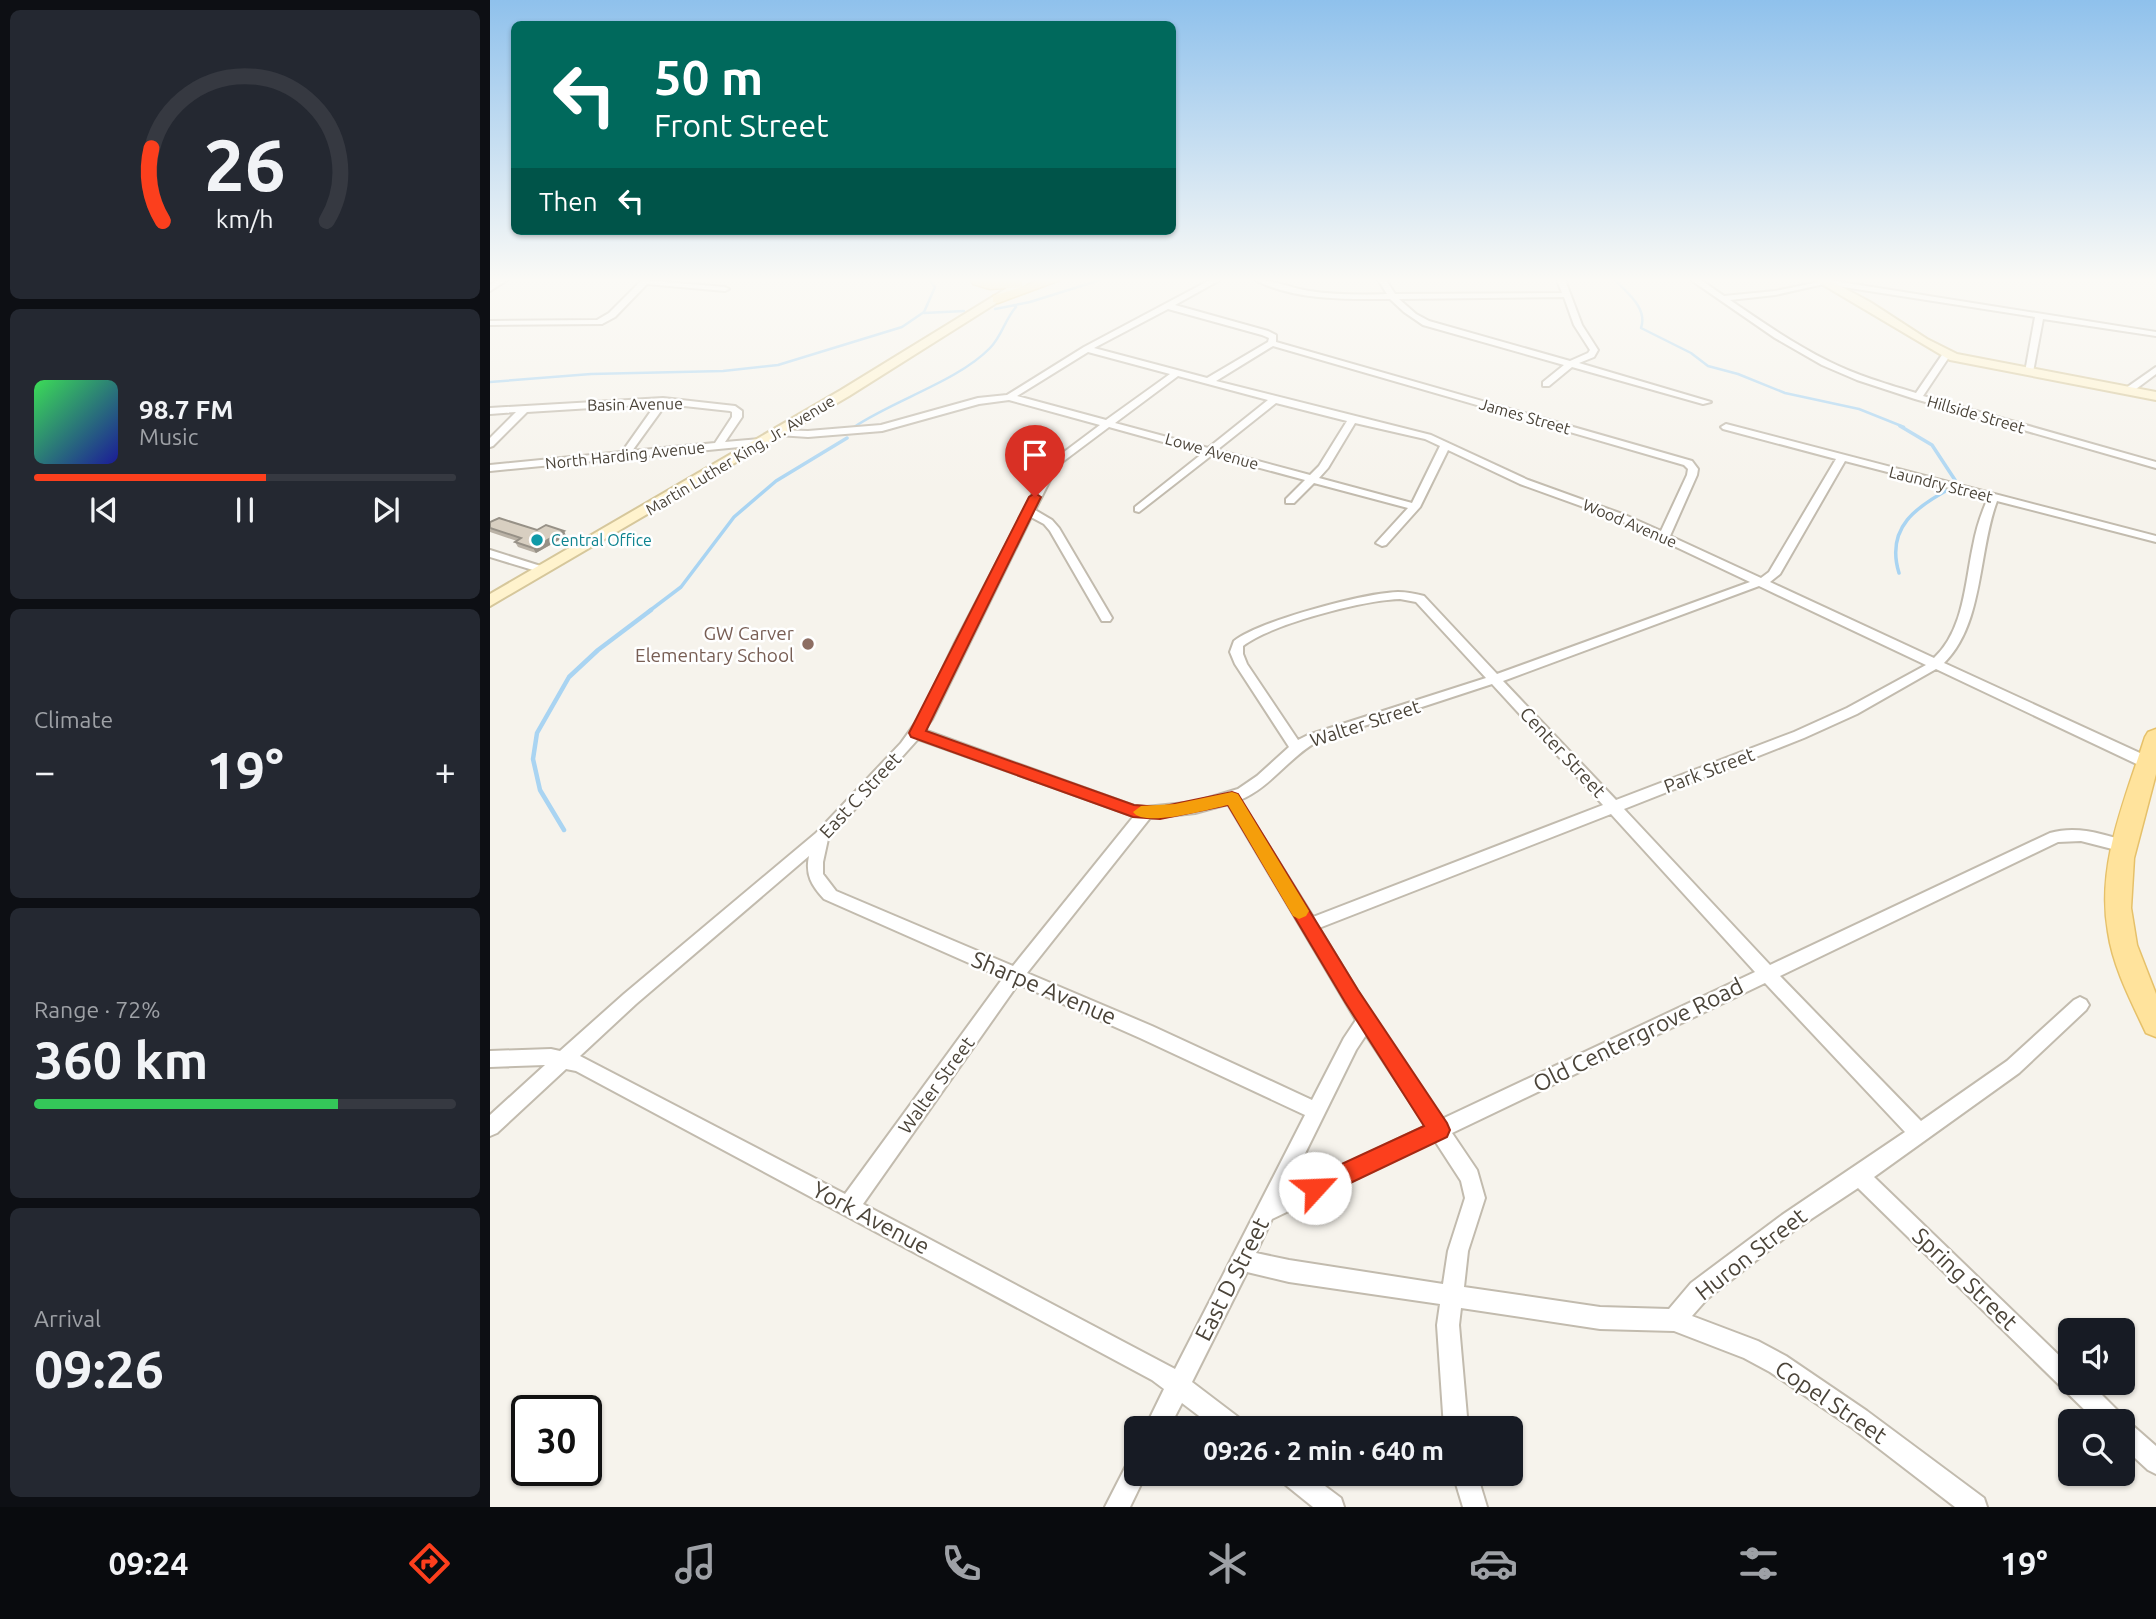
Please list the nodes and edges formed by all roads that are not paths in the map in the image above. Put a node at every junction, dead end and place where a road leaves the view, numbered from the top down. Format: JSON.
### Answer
{"nodes":[{"id":1,"x":913,"y":350,"type":"edge"},
{"id":2,"x":1085,"y":350,"type":"edge"},
{"id":3,"x":1092,"y":350,"type":"edge"},
{"id":4,"x":1260,"y":350,"type":"edge"},
{"id":5,"x":1297,"y":350,"type":"edge"},
{"id":6,"x":1526,"y":350,"type":"edge"},
{"id":7,"x":1594,"y":350,"type":"edge"},
{"id":8,"x":1804,"y":350,"type":"edge"},
{"id":9,"x":1941,"y":350,"type":"edge"},
{"id":10,"x":2033,"y":350,"type":"edge"},
{"id":11,"x":1947,"y":354,"type":"junction"},
{"id":12,"x":1572,"y":363,"type":"junction"},
{"id":13,"x":2156,"y":370,"type":"edge"},
{"id":14,"x":2029,"y":372,"type":"junction"},
{"id":15,"x":1177,"y":373,"type":"junction"},
{"id":16,"x":1209,"y":381,"type":"junction"},
{"id":17,"x":1546,"y":384,"type":"dead end"},
{"id":18,"x":2129,"y":390,"type":"junction"},
{"id":19,"x":2156,"y":396,"type":"edge"},
{"id":20,"x":1009,"y":397,"type":"junction"},
{"id":21,"x":1918,"y":397,"type":"junction"},
{"id":22,"x":1275,"y":399,"type":"junction"},
{"id":23,"x":663,"y":401,"type":"junction"},
{"id":24,"x":1706,"y":402,"type":"dead end"},
{"id":25,"x":525,"y":408,"type":"junction"},
{"id":26,"x":490,"y":411,"type":"edge"},
{"id":27,"x":1353,"y":419,"type":"junction"},
{"id":28,"x":1109,"y":422,"type":"junction"},
{"id":29,"x":1726,"y":427,"type":"dead end"},
{"id":30,"x":778,"y":432,"type":"junction"},
{"id":31,"x":760,"y":442,"type":"junction"},
{"id":32,"x":490,"y":444,"type":"edge"},
{"id":33,"x":1446,"y":445,"type":"junction"},
{"id":34,"x":718,"y":446,"type":"junction"},
{"id":35,"x":1212,"y":450,"type":"junction"},
{"id":36,"x":624,"y":456,"type":"junction"},
{"id":37,"x":1841,"y":458,"type":"junction"},
{"id":38,"x":2156,"y":465,"type":"edge"},
{"id":39,"x":490,"y":468,"type":"edge"},
{"id":40,"x":1313,"y":479,"type":"junction"},
{"id":41,"x":1993,"y":498,"type":"junction"},
{"id":42,"x":1290,"y":501,"type":"dead end"},
{"id":43,"x":1415,"y":507,"type":"junction"},
{"id":44,"x":1139,"y":509,"type":"dead end"},
{"id":45,"x":1028,"y":510,"type":"junction"},
{"id":46,"x":1664,"y":537,"type":"junction"},
{"id":47,"x":2156,"y":540,"type":"edge"},
{"id":48,"x":1382,"y":543,"type":"dead end"},
{"id":49,"x":490,"y":553,"type":"edge"},
{"id":50,"x":543,"y":570,"type":"junction"},
{"id":51,"x":1762,"y":582,"type":"junction"},
{"id":52,"x":490,"y":601,"type":"edge"},
{"id":53,"x":1106,"y":618,"type":"dead end"},
{"id":54,"x":1936,"y":664,"type":"junction"},
{"id":55,"x":1495,"y":679,"type":"junction"},
{"id":56,"x":916,"y":733,"type":"junction"},
{"id":57,"x":2156,"y":737,"type":"edge"},
{"id":58,"x":1295,"y":746,"type":"junction"},
{"id":59,"x":2148,"y":763,"type":"junction"},
{"id":60,"x":1232,"y":798,"type":"junction"},
{"id":61,"x":1613,"y":807,"type":"junction"},
{"id":62,"x":1145,"y":813,"type":"junction"},
{"id":63,"x":821,"y":837,"type":"junction"},
{"id":64,"x":2124,"y":846,"type":"junction"},
{"id":65,"x":1308,"y":926,"type":"junction"},
{"id":66,"x":1767,"y":973,"type":"junction"},
{"id":67,"x":1015,"y":976,"type":"junction"},
{"id":68,"x":2080,"y":1005,"type":"dead end"},
{"id":69,"x":1366,"y":1020,"type":"junction"},
{"id":70,"x":2156,"y":1024,"type":"edge"},
{"id":71,"x":490,"y":1059,"type":"edge"},
{"id":72,"x":563,"y":1059,"type":"junction"},
{"id":73,"x":1316,"y":1111,"type":"junction"},
{"id":74,"x":490,"y":1127,"type":"edge"},
{"id":75,"x":1439,"y":1130,"type":"junction"},
{"id":76,"x":1918,"y":1132,"type":"junction"},
{"id":77,"x":1859,"y":1176,"type":"junction"},
{"id":78,"x":849,"y":1206,"type":"junction"},
{"id":79,"x":1266,"y":1212,"type":"junction"},
{"id":80,"x":1242,"y":1260,"type":"junction"},
{"id":81,"x":1451,"y":1296,"type":"junction"},
{"id":82,"x":1674,"y":1320,"type":"junction"},
{"id":83,"x":2058,"y":1369,"type":"edge"},
{"id":84,"x":1179,"y":1384,"type":"junction"},
{"id":85,"x":2085,"y":1395,"type":"edge"},
{"id":86,"x":2099,"y":1409,"type":"edge"},
{"id":87,"x":1163,"y":1416,"type":"edge"},
{"id":88,"x":1219,"y":1416,"type":"edge"},
{"id":89,"x":1455,"y":1416,"type":"edge"},
{"id":90,"x":2135,"y":1443,"type":"edge"},
{"id":91,"x":2156,"y":1462,"type":"edge"},
{"id":92,"x":1128,"y":1486,"type":"edge"},
{"id":93,"x":1305,"y":1486,"type":"edge"},
{"id":94,"x":1469,"y":1486,"type":"edge"},
{"id":95,"x":1117,"y":1507,"type":"edge"},
{"id":96,"x":1332,"y":1507,"type":"edge"},
{"id":97,"x":1475,"y":1507,"type":"edge"},
{"id":98,"x":1975,"y":1507,"type":"edge"}],
"edges":[{"from":1,"to":30,"type":"main road","name":"Martin Luther King, Jr. Avenue"},
{"from":2,"to":20,"type":"street"},
{"from":3,"to":15,"type":"street","name":"Wood Avenue"},
{"from":4,"to":16,"type":"street"},
{"from":5,"to":46,"type":"street","name":"James Street"},
{"from":6,"to":12,"type":"street"},
{"from":7,"to":12,"type":"street"},
{"from":8,"to":21,"type":"street","name":"Hillside Street"},
{"from":9,"to":11,"type":"main road"},
{"from":10,"to":14,"type":"street"},
{"from":11,"to":14,"type":"main road"},
{"from":11,"to":21,"type":"street"},
{"from":12,"to":17,"type":"street"},
{"from":12,"to":24,"type":"street"},
{"from":13,"to":18,"type":"street"},
{"from":14,"to":18,"type":"main road"},
{"from":15,"to":16,"type":"street","name":"Wood Avenue"},
{"from":15,"to":28,"type":"street","name":"East C Street"},
{"from":16,"to":22,"type":"street","name":"Wood Avenue"},
{"from":18,"to":19,"type":"main road"},
{"from":20,"to":28,"type":"street","name":"Lowe Avenue"},
{"from":20,"to":30,"type":"street"},
{"from":21,"to":38,"type":"street","name":"Hillside Street"},
{"from":22,"to":27,"type":"street","name":"Wood Avenue"},
{"from":22,"to":35,"type":"street"},
{"from":23,"to":25,"type":"street","name":"Basin Avenue"},
{"from":23,"to":34,"type":"street","name":"Basin Avenue"},
{"from":23,"to":36,"type":"street"},
{"from":25,"to":26,"type":"street","name":"Basin Avenue"},
{"from":25,"to":32,"type":"street"},
{"from":27,"to":33,"type":"street","name":"Wood Avenue"},
{"from":27,"to":40,"type":"street"},
{"from":28,"to":35,"type":"street","name":"Lowe Avenue"},
{"from":28,"to":45,"type":"street","name":"East C Street"},
{"from":29,"to":37,"type":"street","name":"Laundry Street"},
{"from":30,"to":31,"type":"main road","name":"Martin Luther King, Jr. Avenue"},
{"from":31,"to":34,"type":"street","name":"North Harding Avenue"},
{"from":31,"to":50,"type":"main road","name":"Martin Luther King, Jr. Avenue"},
{"from":33,"to":43,"type":"street"},
{"from":33,"to":46,"type":"street","name":"Wood Avenue"},
{"from":34,"to":36,"type":"street","name":"North Harding Avenue"},
{"from":35,"to":40,"type":"street","name":"Lowe Avenue"},
{"from":35,"to":44,"type":"street"},
{"from":36,"to":39,"type":"street","name":"North Harding Avenue"},
{"from":37,"to":41,"type":"street","name":"Laundry Street"},
{"from":37,"to":51,"type":"street","name":"Walter Street"},
{"from":40,"to":42,"type":"street"},
{"from":40,"to":43,"type":"street","name":"Lowe Avenue"},
{"from":41,"to":47,"type":"street","name":"Laundry Street"},
{"from":41,"to":54,"type":"street","name":"Park Street"},
{"from":43,"to":48,"type":"street"},
{"from":45,"to":53,"type":"street"},
{"from":45,"to":56,"type":"street","name":"East C Street"},
{"from":46,"to":51,"type":"street","name":"Wood Avenue"},
{"from":49,"to":50,"type":"street"},
{"from":50,"to":52,"type":"main road","name":"Martin Luther King, Jr. Avenue"},
{"from":51,"to":54,"type":"street","name":"Wood Avenue"},
{"from":51,"to":55,"type":"street","name":"Walter Street"},
{"from":54,"to":59,"type":"street","name":"Wood Avenue"},
{"from":54,"to":61,"type":"street","name":"Park Street"},
{"from":55,"to":58,"type":"street","name":"Walter Street"},
{"from":55,"to":58,"type":"street","name":"Center Street"},
{"from":55,"to":61,"type":"street","name":"Center Street"},
{"from":56,"to":62,"type":"street"},
{"from":56,"to":63,"type":"street","name":"East C Street"},
{"from":57,"to":59,"type":"main road"},
{"from":58,"to":60,"type":"street","name":"Walter Street"},
{"from":59,"to":64,"type":"main road"},
{"from":60,"to":62,"type":"street","name":"Walter Street"},
{"from":60,"to":65,"type":"street"},
{"from":61,"to":65,"type":"street","name":"Park Street"},
{"from":61,"to":66,"type":"street","name":"Center Street"},
{"from":62,"to":67,"type":"street","name":"Walter Street"},
{"from":63,"to":67,"type":"street","name":"Sharpe Avenue"},
{"from":63,"to":72,"type":"street","name":"East C Street"},
{"from":64,"to":66,"type":"street","name":"Old Centergrove Road"},
{"from":64,"to":70,"type":"main road"},
{"from":65,"to":69,"type":"street"},
{"from":66,"to":75,"type":"street","name":"Old Centergrove Road"},
{"from":66,"to":76,"type":"street","name":"Center Street"},
{"from":67,"to":73,"type":"street","name":"Sharpe Avenue"},
{"from":67,"to":78,"type":"street","name":"Walter Street"},
{"from":68,"to":76,"type":"street","name":"Huron Street"},
{"from":69,"to":73,"type":"street","name":"East D Street"},
{"from":69,"to":75,"type":"street"},
{"from":71,"to":72,"type":"street","name":"York Avenue"},
{"from":72,"to":74,"type":"street","name":"East C Street"},
{"from":72,"to":78,"type":"street","name":"York Avenue"},
{"from":73,"to":79,"type":"street","name":"East D Street"},
{"from":75,"to":79,"type":"street","name":"Old Centergrove Road"},
{"from":75,"to":81,"type":"street"},
{"from":76,"to":77,"type":"street","name":"Huron Street"},
{"from":77,"to":82,"type":"street","name":"Huron Street"},
{"from":77,"to":83,"type":"street","name":"Spring Street"},
{"from":78,"to":84,"type":"street","name":"York Avenue"},
{"from":79,"to":80,"type":"street","name":"East D Street"},
{"from":80,"to":81,"type":"street"},
{"from":80,"to":84,"type":"street","name":"East D Street"},
{"from":81,"to":82,"type":"street"},
{"from":81,"to":89,"type":"street"},
{"from":82,"to":98,"type":"street","name":"Copel Street"},
{"from":84,"to":87,"type":"street","name":"East D Street"},
{"from":84,"to":88,"type":"street","name":"York Avenue"},
{"from":85,"to":86,"type":"street","name":"Spring Street"},
{"from":90,"to":91,"type":"street"},
{"from":92,"to":95,"type":"street"},
{"from":93,"to":96,"type":"street"},
{"from":94,"to":97,"type":"street"}]}
